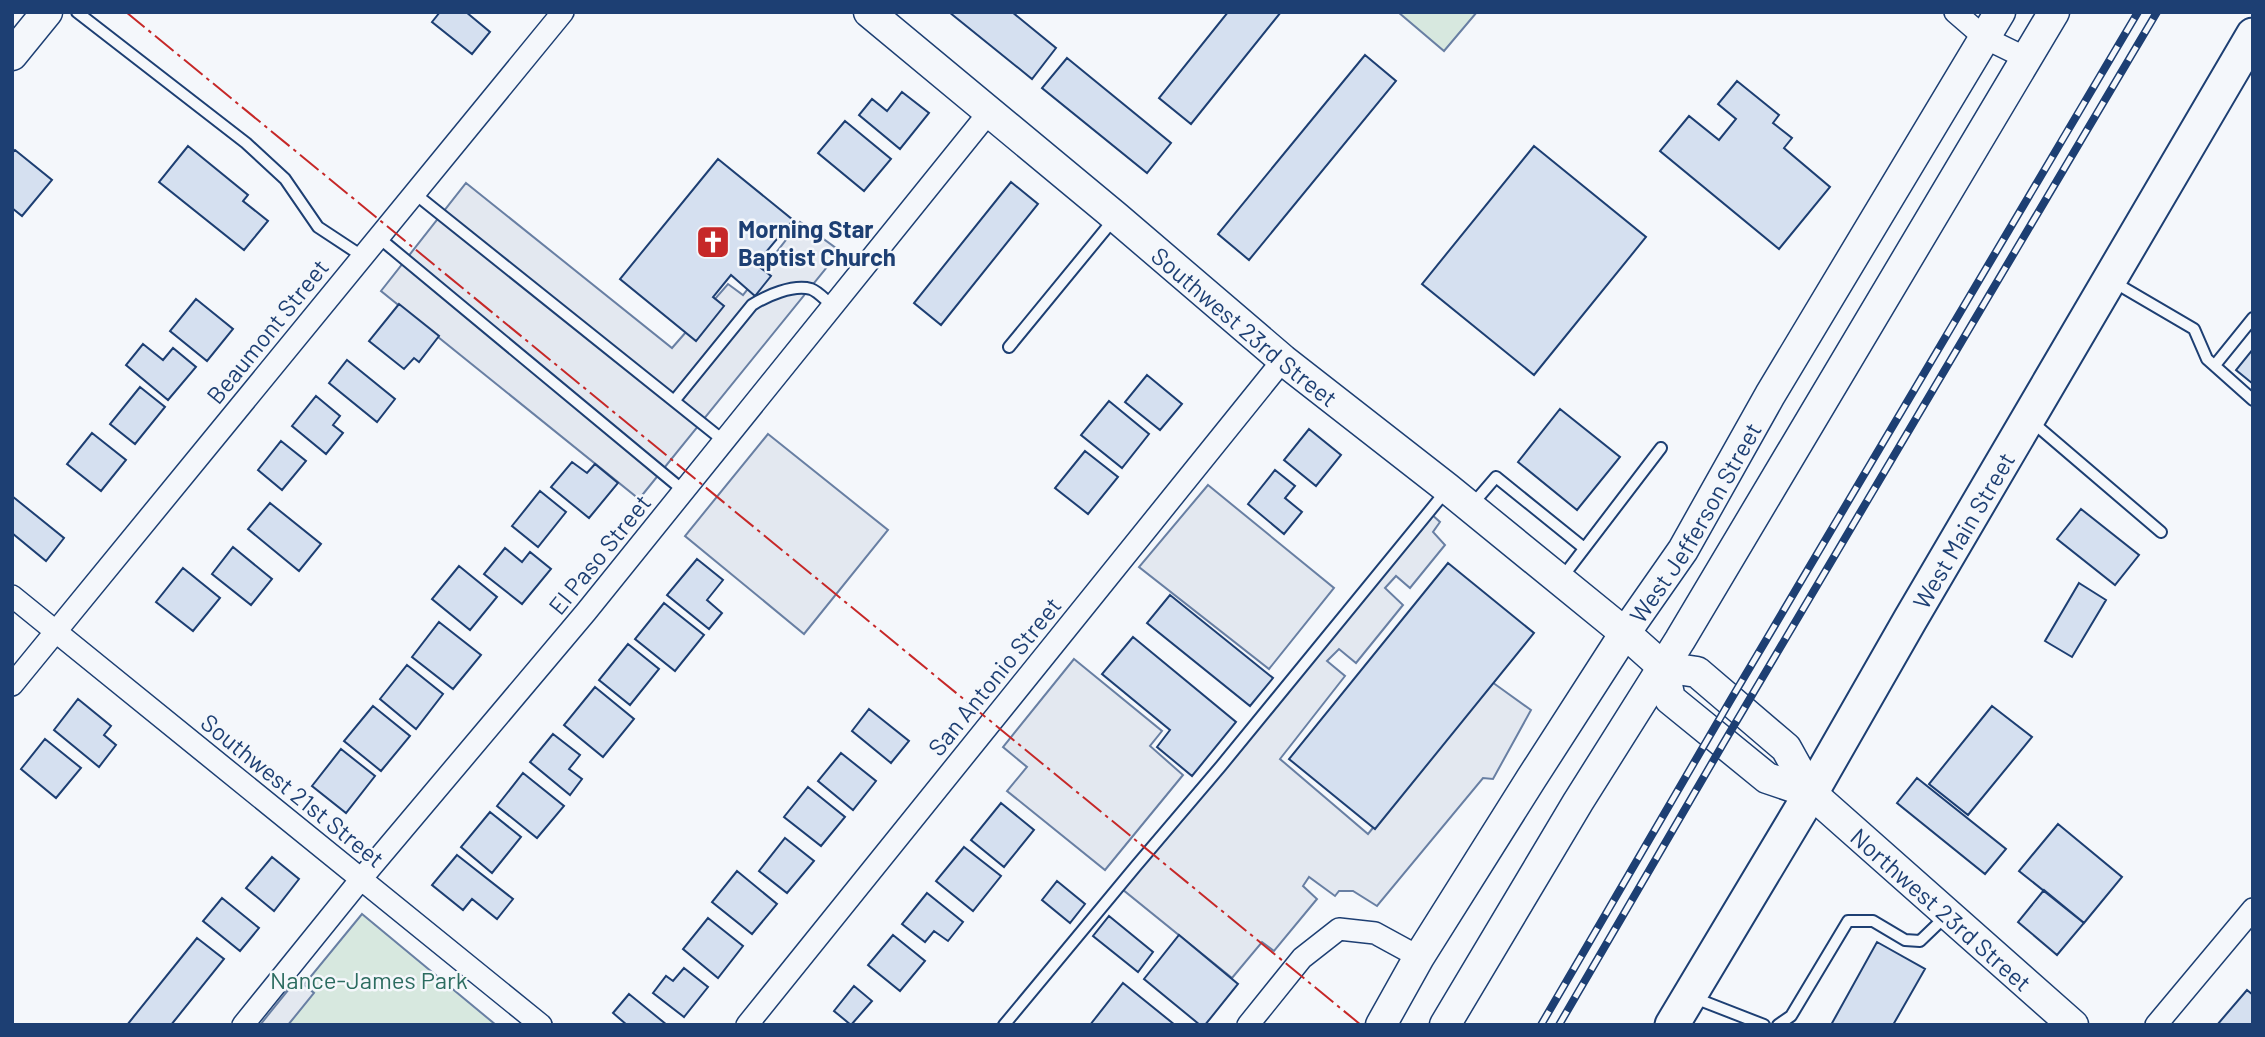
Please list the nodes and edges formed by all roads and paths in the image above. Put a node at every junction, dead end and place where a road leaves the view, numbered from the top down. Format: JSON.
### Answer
{"nodes":[{"id":1,"x":47,"y":12,"type":"edge"},
{"id":2,"x":77,"y":12,"type":"edge"},
{"id":3,"x":563,"y":12,"type":"edge"},
{"id":4,"x":869,"y":12,"type":"edge"},
{"id":5,"x":1955,"y":12,"type":"edge"},
{"id":6,"x":2000,"y":12,"type":"edge"},
{"id":7,"x":2054,"y":12,"type":"edge"},
{"id":8,"x":2253,"y":35,"type":"edge"},
{"id":9,"x":1985,"y":38,"type":"junction"},
{"id":10,"x":12,"y":55,"type":"edge"},
{"id":11,"x":2026,"y":58,"type":"junction"},
{"id":12,"x":990,"y":111,"type":"junction"},
{"id":13,"x":414,"y":193,"type":"junction"},
{"id":14,"x":1116,"y":217,"type":"junction"},
{"id":15,"x":377,"y":237,"type":"junction"},
{"id":16,"x":362,"y":256,"type":"junction"},
{"id":17,"x":2109,"y":280,"type":"junction"},
{"id":18,"x":833,"y":306,"type":"junction"},
{"id":19,"x":2253,"y":318,"type":"edge"},
{"id":20,"x":1811,"y":326,"type":"junction"},
{"id":21,"x":1009,"y":347,"type":"dead end"},
{"id":22,"x":1853,"y":348,"type":"junction"},
{"id":23,"x":1283,"y":360,"type":"junction"},
{"id":24,"x":2215,"y":365,"type":"junction"},
{"id":25,"x":2253,"y":400,"type":"edge"},
{"id":26,"x":674,"y":401,"type":"junction"},
{"id":27,"x":2028,"y":418,"type":"junction"},
{"id":28,"x":724,"y":441,"type":"junction"},
{"id":29,"x":1661,"y":448,"type":"dead end"},
{"id":30,"x":684,"y":491,"type":"junction"},
{"id":31,"x":1459,"y":498,"type":"junction"},
{"id":32,"x":2161,"y":532,"type":"dead end"},
{"id":33,"x":1584,"y":548,"type":"junction"},
{"id":34,"x":1560,"y":580,"type":"junction"},
{"id":35,"x":12,"y":596,"type":"edge"},
{"id":36,"x":56,"y":631,"type":"junction"},
{"id":37,"x":1625,"y":633,"type":"junction"},
{"id":38,"x":1663,"y":667,"type":"junction"},
{"id":39,"x":12,"y":685,"type":"edge"},
{"id":40,"x":1811,"y":793,"type":"junction"},
{"id":41,"x":361,"y":879,"type":"junction"},
{"id":42,"x":2253,"y":909,"type":"edge"},
{"id":43,"x":1948,"y":915,"type":"junction"},
{"id":44,"x":1419,"y":957,"type":"junction"},
{"id":45,"x":1689,"y":996,"type":"junction"},
{"id":46,"x":243,"y":1025,"type":"edge"},
{"id":47,"x":541,"y":1025,"type":"edge"},
{"id":48,"x":747,"y":1025,"type":"edge"},
{"id":49,"x":1004,"y":1025,"type":"edge"},
{"id":50,"x":1248,"y":1025,"type":"edge"},
{"id":51,"x":1381,"y":1025,"type":"edge"},
{"id":52,"x":1445,"y":1025,"type":"edge"},
{"id":53,"x":1672,"y":1025,"type":"edge"},
{"id":54,"x":1764,"y":1025,"type":"edge"},
{"id":55,"x":1778,"y":1025,"type":"edge"},
{"id":56,"x":2073,"y":1025,"type":"edge"},
{"id":57,"x":2156,"y":1025,"type":"edge"}],
"edges":[{"from":1,"to":10,"type":"main road"},
{"from":2,"to":16,"type":"lane"},
{"from":3,"to":13,"type":"street","name":"Beaumont Street"},
{"from":4,"to":12,"type":"main road","name":"Southwest 23rd Street"},
{"from":5,"to":9,"type":"street"},
{"from":6,"to":9,"type":"main road","name":"West Jefferson Street"},
{"from":7,"to":11,"type":"main road","name":"West Jefferson Street"},
{"from":8,"to":17,"type":"main road","name":"West Main Street"},
{"from":9,"to":11,"type":"street"},
{"from":9,"to":20,"type":"main road","name":"West Jefferson Street"},
{"from":11,"to":22,"type":"main road","name":"West Jefferson Street"},
{"from":12,"to":14,"type":"main road","name":"Southwest 23rd Street"},
{"from":12,"to":18,"type":"street","name":"El Paso Street"},
{"from":13,"to":15,"type":"street","name":"Beaumont Street"},
{"from":13,"to":26,"type":"lane"},
{"from":14,"to":21,"type":"lane"},
{"from":14,"to":23,"type":"main road","name":"Southwest 23rd Street"},
{"from":15,"to":16,"type":"street","name":"Beaumont Street"},
{"from":15,"to":30,"type":"lane"},
{"from":16,"to":36,"type":"street","name":"Beaumont Street"},
{"from":17,"to":24,"type":"lane"},
{"from":17,"to":27,"type":"main road","name":"West Main Street"},
{"from":18,"to":26,"type":"lane"},
{"from":18,"to":28,"type":"street","name":"El Paso Street"},
{"from":19,"to":24,"type":"lane"},
{"from":20,"to":22,"type":"main road"},
{"from":20,"to":37,"type":"main road","name":"West Jefferson Street"},
{"from":22,"to":38,"type":"main road","name":"West Jefferson Street"},
{"from":23,"to":31,"type":"main road","name":"Southwest 23rd Street"},
{"from":23,"to":48,"type":"street","name":"San Antonio Street"},
{"from":24,"to":25,"type":"lane"},
{"from":26,"to":28,"type":"lane"},
{"from":27,"to":32,"type":"lane"},
{"from":27,"to":40,"type":"main road","name":"West Main Street"},
{"from":28,"to":30,"type":"street","name":"El Paso Street"},
{"from":29,"to":33,"type":"lane"},
{"from":30,"to":41,"type":"street","name":"El Paso Street"},
{"from":31,"to":33,"type":"lane"},
{"from":31,"to":34,"type":"main road","name":"Southwest 23rd Street"},
{"from":31,"to":49,"type":"lane"},
{"from":33,"to":34,"type":"lane"},
{"from":34,"to":37,"type":"main road","name":"Southwest 23rd Street"},
{"from":35,"to":36,"type":"street","name":"Southwest 21st Street"},
{"from":36,"to":39,"type":"street","name":"Beaumont Street"},
{"from":36,"to":41,"type":"street","name":"Southwest 21st Street"},
{"from":37,"to":38,"type":"main road"},
{"from":37,"to":44,"type":"main road","name":"West Jefferson Street"},
{"from":38,"to":40,"type":"main road","name":"Northwest 23rd Street"},
{"from":38,"to":52,"type":"main road","name":"West Jefferson Street"},
{"from":40,"to":43,"type":"main road","name":"Northwest 23rd Street"},
{"from":40,"to":45,"type":"main road","name":"West Main Street"},
{"from":41,"to":46,"type":"street","name":"El Paso Street"},
{"from":41,"to":47,"type":"street","name":"Southwest 21st Street"},
{"from":42,"to":57,"type":"street"},
{"from":43,"to":55,"type":"lane"},
{"from":43,"to":56,"type":"main road","name":"Northwest 23rd Street"},
{"from":44,"to":50,"type":"street"},
{"from":44,"to":51,"type":"main road","name":"West Jefferson Street"},
{"from":45,"to":53,"type":"main road","name":"West Main Street"},
{"from":45,"to":54,"type":"lane"}]}
